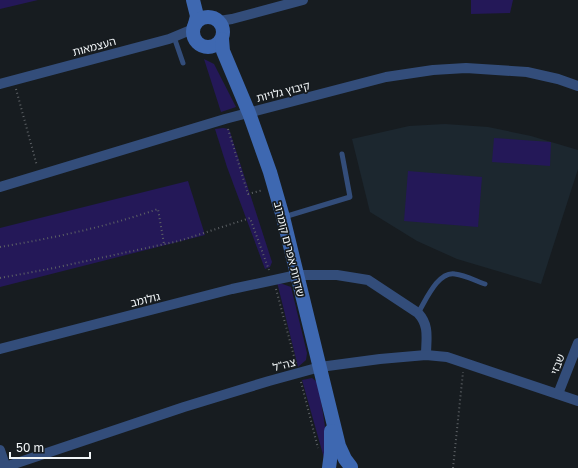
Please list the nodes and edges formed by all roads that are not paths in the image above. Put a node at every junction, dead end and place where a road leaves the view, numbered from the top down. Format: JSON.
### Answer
{"nodes":[{"id":1,"x":193,"y":0,"type":"edge"},
{"id":2,"x":198,"y":0,"type":"edge"},
{"id":3,"x":303,"y":0,"type":"edge"},
{"id":4,"x":216,"y":20,"type":"junction"},
{"id":5,"x":194,"y":26,"type":"junction"},
{"id":6,"x":174,"y":36,"type":"junction"},
{"id":7,"x":222,"y":39,"type":"junction"},
{"id":8,"x":208,"y":48,"type":"junction"},
{"id":9,"x":183,"y":63,"type":"dead end"},
{"id":10,"x":0,"y":84,"type":"edge"},
{"id":11,"x":578,"y":86,"type":"edge"},
{"id":12,"x":239,"y":92,"type":"junction"},
{"id":13,"x":248,"y":112,"type":"junction"},
{"id":14,"x":342,"y":154,"type":"dead end"},
{"id":15,"x":0,"y":187,"type":"edge"},
{"id":16,"x":283,"y":217,"type":"junction"},
{"id":17,"x":297,"y":276,"type":"junction"},
{"id":18,"x":485,"y":284,"type":"dead end"},
{"id":19,"x":418,"y":313,"type":"junction"},
{"id":20,"x":578,"y":343,"type":"edge"},
{"id":21,"x":0,"y":349,"type":"edge"},
{"id":22,"x":426,"y":355,"type":"junction"},
{"id":23,"x":320,"y":367,"type":"junction"},
{"id":24,"x":558,"y":394,"type":"junction"},
{"id":25,"x":578,"y":401,"type":"edge"},
{"id":26,"x":330,"y":409,"type":"junction"},
{"id":27,"x":0,"y":450,"type":"edge"},
{"id":28,"x":5,"y":468,"type":"edge"},
{"id":29,"x":329,"y":468,"type":"edge"},
{"id":30,"x":333,"y":468,"type":"edge"},
{"id":31,"x":351,"y":468,"type":"edge"}],
"edges":[{"from":1,"to":5,"type":"street"},
{"from":2,"to":4,"type":"street"},
{"from":3,"to":4,"type":"street"},
{"from":4,"to":5,"type":"street"},
{"from":4,"to":7,"type":"street"},
{"from":5,"to":6,"type":"street","name":"העצמאות"},
{"from":5,"to":8,"type":"street"},
{"from":6,"to":9,"type":"lane"},
{"from":6,"to":10,"type":"street","name":"העצמאות"},
{"from":7,"to":8,"type":"street"},
{"from":7,"to":12,"type":"street","name":"שדרות אפרים קומרוב"},
{"from":8,"to":12,"type":"street","name":"שדרות אפרים קומרוב"},
{"from":11,"to":13,"type":"street","name":"קיבוץ גלויות"},
{"from":12,"to":13,"type":"street","name":"שדרות אפרים קומרוב"},
{"from":13,"to":15,"type":"street","name":"קיבוץ גלויות"},
{"from":13,"to":16,"type":"street","name":"שדרות אפרים קומרוב"},
{"from":14,"to":16,"type":"lane"},
{"from":16,"to":17,"type":"street","name":"שדרות אפרים קומרוב"},
{"from":17,"to":19,"type":"street","name":"גולומב"},
{"from":17,"to":21,"type":"street","name":"גולומב"},
{"from":17,"to":23,"type":"street","name":"שדרות אפרים קומרוב"},
{"from":18,"to":19,"type":"lane"},
{"from":19,"to":22,"type":"street"},
{"from":20,"to":24,"type":"street","name":"שבזי"},
{"from":22,"to":23,"type":"street","name":"צה\"ל"},
{"from":22,"to":24,"type":"street","name":"צה\"ל"},
{"from":23,"to":26,"type":"street","name":"שדרות אפרים קומרוב"},
{"from":23,"to":28,"type":"street","name":"צה\"ל"},
{"from":24,"to":25,"type":"street","name":"צה\"ל"},
{"from":26,"to":29,"type":"street","name":"שדרות אפרים קומרוב"},
{"from":26,"to":31,"type":"street","name":"שדרות אפרים קומרוב"},
{"from":27,"to":28,"type":"street"},
{"from":30,"to":31,"type":"street"}]}
